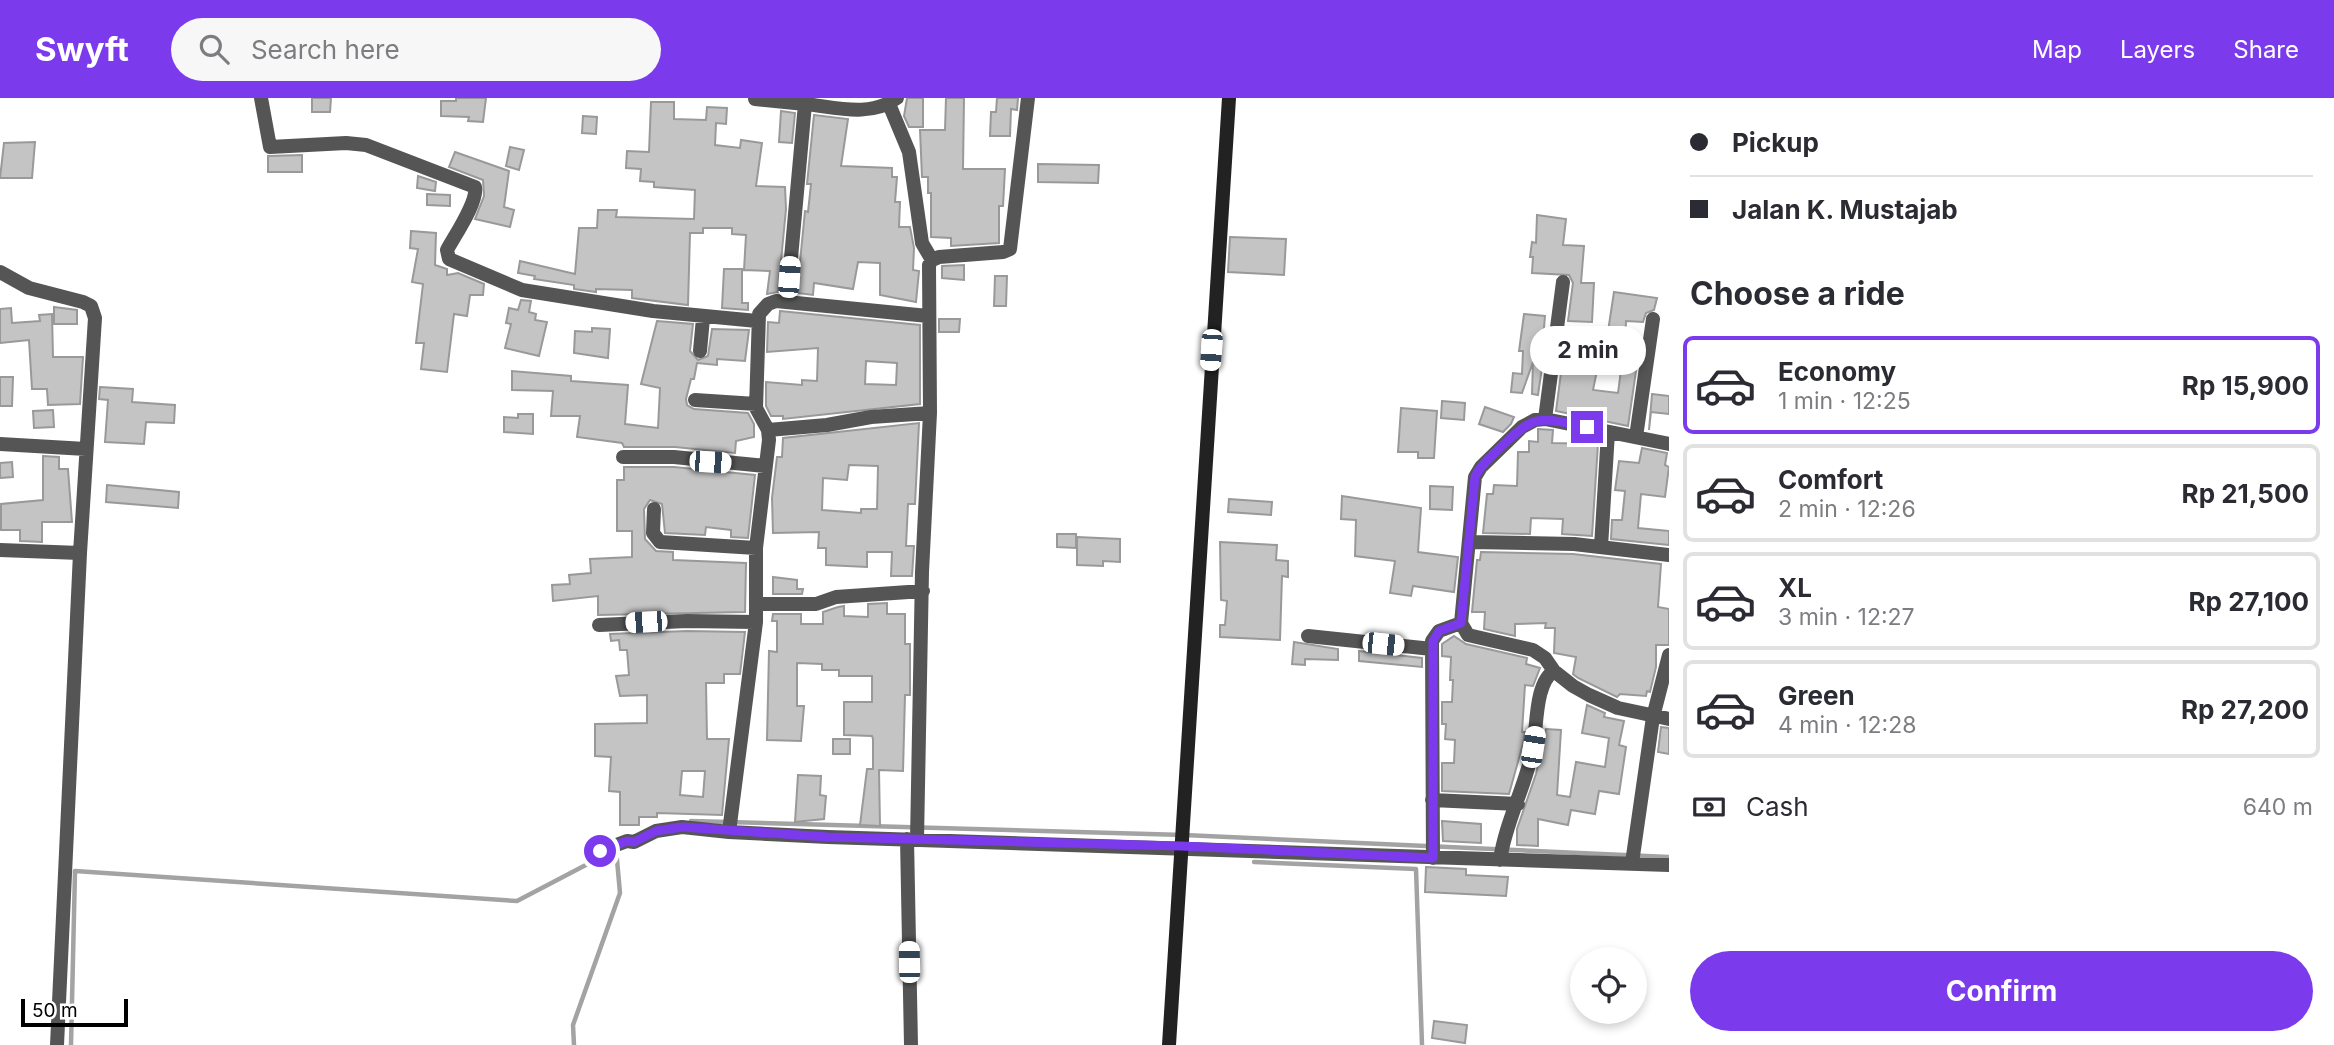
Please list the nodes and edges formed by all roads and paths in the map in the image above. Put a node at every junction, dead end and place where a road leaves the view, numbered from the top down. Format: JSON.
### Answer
{"nodes":[{"id":1,"x":261,"y":98,"type":"edge"},
{"id":2,"x":1028,"y":98,"type":"edge"},
{"id":3,"x":1229,"y":98,"type":"edge"},
{"id":4,"x":755,"y":99,"type":"edge"},
{"id":5,"x":805,"y":101,"type":"edge"},
{"id":6,"x":892,"y":101,"type":"edge"},
{"id":7,"x":932,"y":260,"type":"junction"},
{"id":8,"x":0,"y":274,"type":"edge"},
{"id":9,"x":1563,"y":282,"type":"dead end"},
{"id":10,"x":787,"y":302,"type":"junction"},
{"id":11,"x":928,"y":316,"type":"junction"},
{"id":12,"x":703,"y":318,"type":"junction"},
{"id":13,"x":1653,"y":319,"type":"dead end"},
{"id":14,"x":757,"y":321,"type":"junction"},
{"id":15,"x":700,"y":351,"type":"dead end"},
{"id":16,"x":695,"y":400,"type":"dead end"},
{"id":17,"x":756,"y":404,"type":"junction"},
{"id":18,"x":930,"y":413,"type":"junction"},
{"id":19,"x":1545,"y":419,"type":"junction"},
{"id":20,"x":768,"y":430,"type":"junction"},
{"id":21,"x":1608,"y":432,"type":"junction"},
{"id":22,"x":1636,"y":437,"type":"junction"},
{"id":23,"x":0,"y":444,"type":"edge"},
{"id":24,"x":1669,"y":444,"type":"edge"},
{"id":25,"x":86,"y":449,"type":"junction"},
{"id":26,"x":623,"y":457,"type":"dead end"},
{"id":27,"x":765,"y":466,"type":"junction"},
{"id":28,"x":654,"y":509,"type":"dead end"},
{"id":29,"x":1471,"y":542,"type":"junction"},
{"id":30,"x":1601,"y":547,"type":"junction"},
{"id":31,"x":755,"y":548,"type":"junction"},
{"id":32,"x":0,"y":550,"type":"edge"},
{"id":33,"x":80,"y":553,"type":"junction"},
{"id":34,"x":1669,"y":555,"type":"edge"},
{"id":35,"x":923,"y":591,"type":"junction"},
{"id":36,"x":758,"y":604,"type":"junction"},
{"id":37,"x":756,"y":622,"type":"junction"},
{"id":38,"x":1461,"y":623,"type":"junction"},
{"id":39,"x":599,"y":625,"type":"dead end"},
{"id":40,"x":1308,"y":636,"type":"dead end"},
{"id":41,"x":1432,"y":649,"type":"junction"},
{"id":42,"x":1669,"y":655,"type":"edge"},
{"id":43,"x":1554,"y":671,"type":"junction"},
{"id":44,"x":1653,"y":716,"type":"junction"},
{"id":45,"x":1669,"y":719,"type":"edge"},
{"id":46,"x":1432,"y":800,"type":"junction"},
{"id":47,"x":1518,"y":804,"type":"junction"},
{"id":48,"x":730,"y":825,"type":"junction"},
{"id":49,"x":914,"y":834,"type":"junction"},
{"id":50,"x":1181,"y":846,"type":"junction"},
{"id":51,"x":1433,"y":848,"type":"junction"},
{"id":52,"x":600,"y":851,"type":"dead end"},
{"id":53,"x":1501,"y":852,"type":"junction"},
{"id":54,"x":1632,"y":860,"type":"junction"},
{"id":55,"x":1669,"y":865,"type":"edge"},
{"id":56,"x":57,"y":1045,"type":"edge"},
{"id":57,"x":911,"y":1045,"type":"edge"},
{"id":58,"x":1169,"y":1045,"type":"edge"}],
"edges":[{"from":1,"to":12,"type":"street"},
{"from":2,"to":7,"type":"street"},
{"from":3,"to":50,"type":"street"},
{"from":4,"to":5,"type":"street"},
{"from":5,"to":6,"type":"street"},
{"from":5,"to":10,"type":"street"},
{"from":6,"to":7,"type":"street"},
{"from":7,"to":11,"type":"street"},
{"from":8,"to":25,"type":"street"},
{"from":9,"to":19,"type":"street"},
{"from":10,"to":11,"type":"street"},
{"from":10,"to":14,"type":"street"},
{"from":11,"to":18,"type":"street"},
{"from":12,"to":14,"type":"street"},
{"from":12,"to":15,"type":"street"},
{"from":13,"to":22,"type":"street"},
{"from":14,"to":17,"type":"street"},
{"from":16,"to":17,"type":"street"},
{"from":17,"to":20,"type":"street"},
{"from":18,"to":20,"type":"street"},
{"from":18,"to":35,"type":"street"},
{"from":19,"to":21,"type":"street"},
{"from":19,"to":29,"type":"street"},
{"from":20,"to":27,"type":"street"},
{"from":21,"to":22,"type":"street"},
{"from":21,"to":30,"type":"street"},
{"from":22,"to":24,"type":"street"},
{"from":23,"to":25,"type":"street"},
{"from":25,"to":33,"type":"street"},
{"from":26,"to":27,"type":"street"},
{"from":27,"to":31,"type":"street"},
{"from":28,"to":31,"type":"street"},
{"from":29,"to":30,"type":"street"},
{"from":29,"to":38,"type":"street"},
{"from":30,"to":34,"type":"street"},
{"from":31,"to":36,"type":"street"},
{"from":32,"to":33,"type":"street"},
{"from":33,"to":56,"type":"street"},
{"from":35,"to":36,"type":"street"},
{"from":35,"to":49,"type":"street"},
{"from":36,"to":37,"type":"street"},
{"from":37,"to":39,"type":"street"},
{"from":37,"to":48,"type":"street"},
{"from":38,"to":41,"type":"street"},
{"from":38,"to":43,"type":"street"},
{"from":40,"to":41,"type":"street"},
{"from":41,"to":46,"type":"street"},
{"from":42,"to":44,"type":"street"},
{"from":43,"to":44,"type":"street"},
{"from":43,"to":47,"type":"street"},
{"from":44,"to":45,"type":"street"},
{"from":44,"to":54,"type":"street"},
{"from":46,"to":47,"type":"street"},
{"from":46,"to":51,"type":"street"},
{"from":47,"to":53,"type":"street"},
{"from":48,"to":49,"type":"street"},
{"from":48,"to":52,"type":"street"},
{"from":49,"to":50,"type":"street"},
{"from":49,"to":57,"type":"street"},
{"from":50,"to":51,"type":"street"},
{"from":50,"to":58,"type":"street"},
{"from":51,"to":53,"type":"street"},
{"from":53,"to":54,"type":"street"},
{"from":54,"to":55,"type":"street"}]}
